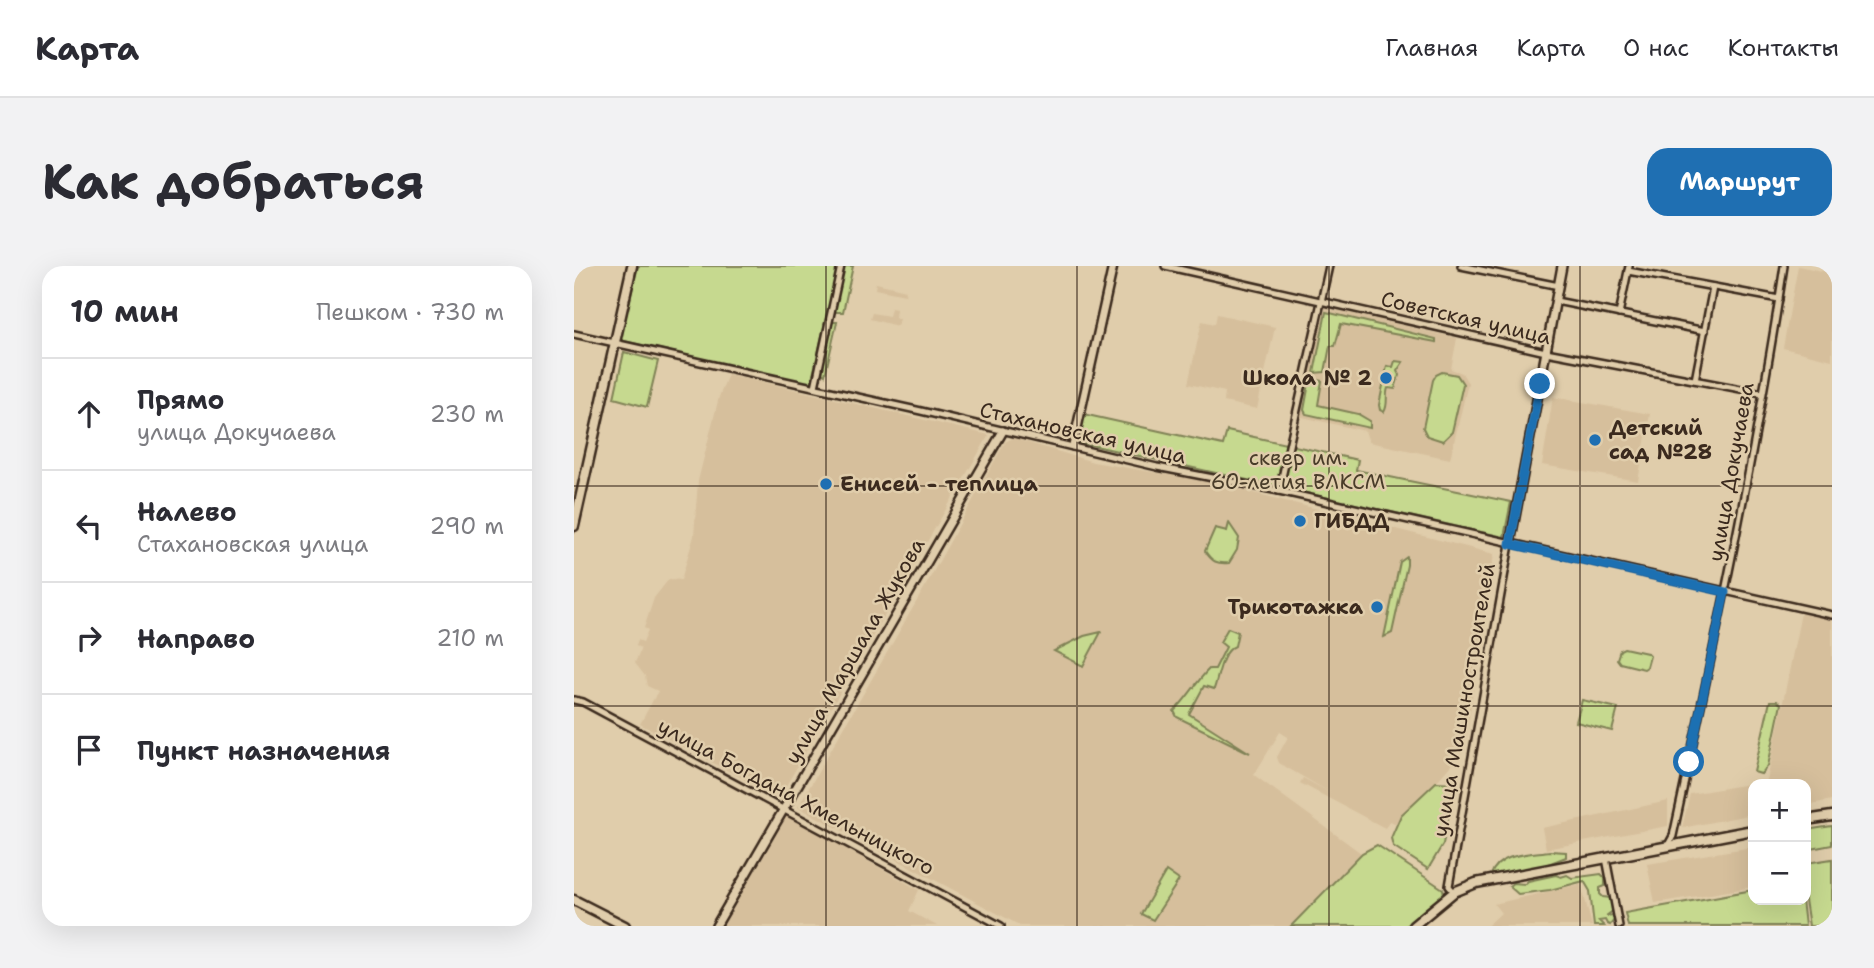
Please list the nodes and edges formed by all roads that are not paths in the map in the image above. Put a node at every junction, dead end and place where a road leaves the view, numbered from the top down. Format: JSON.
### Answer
{"nodes":[{"id":1,"x":632,"y":266,"type":"edge"},
{"id":2,"x":841,"y":266,"type":"edge"},
{"id":3,"x":1113,"y":266,"type":"edge"},
{"id":4,"x":1165,"y":266,"type":"edge"},
{"id":5,"x":1329,"y":266,"type":"edge"},
{"id":6,"x":1461,"y":266,"type":"edge"},
{"id":7,"x":1562,"y":266,"type":"edge"},
{"id":8,"x":1784,"y":266,"type":"edge"},
{"id":9,"x":1629,"y":269,"type":"edge"},
{"id":10,"x":1559,"y":286,"type":"junction"},
{"id":11,"x":1713,"y":287,"type":"junction"},
{"id":12,"x":1779,"y":299,"type":"junction"},
{"id":13,"x":1321,"y":301,"type":"junction"},
{"id":14,"x":1556,"y":301,"type":"junction"},
{"id":15,"x":1619,"y":314,"type":"junction"},
{"id":16,"x":1705,"y":331,"type":"junction"},
{"id":17,"x":574,"y":334,"type":"edge"},
{"id":18,"x":614,"y":343,"type":"junction"},
{"id":19,"x":1546,"y":352,"type":"junction"},
{"id":20,"x":1695,"y":380,"type":"junction"},
{"id":21,"x":815,"y":387,"type":"junction"},
{"id":22,"x":1762,"y":393,"type":"junction"},
{"id":23,"x":1003,"y":431,"type":"junction"},
{"id":24,"x":1073,"y":446,"type":"junction"},
{"id":25,"x":1279,"y":491,"type":"junction"},
{"id":26,"x":576,"y":505,"type":"edge"},
{"id":27,"x":574,"y":526,"type":"edge"},
{"id":28,"x":1510,"y":544,"type":"junction"},
{"id":29,"x":1725,"y":592,"type":"junction"},
{"id":30,"x":1832,"y":615,"type":"edge"},
{"id":31,"x":574,"y":700,"type":"edge"},
{"id":32,"x":784,"y":809,"type":"junction"},
{"id":33,"x":1832,"y":816,"type":"edge"},
{"id":34,"x":1811,"y":819,"type":"edge"},
{"id":35,"x":1748,"y":831,"type":"edge"},
{"id":36,"x":1667,"y":847,"type":"junction"},
{"id":37,"x":1605,"y":858,"type":"junction"},
{"id":38,"x":1454,"y":892,"type":"junction"},
{"id":39,"x":574,"y":900,"type":"edge"},
{"id":40,"x":625,"y":926,"type":"edge"},
{"id":41,"x":716,"y":926,"type":"edge"},
{"id":42,"x":1001,"y":926,"type":"edge"},
{"id":43,"x":1413,"y":926,"type":"edge"},
{"id":44,"x":1619,"y":926,"type":"edge"}],
"edges":[{"from":1,"to":18,"type":"main road"},
{"from":2,"to":21,"type":"street"},
{"from":3,"to":24,"type":"street"},
{"from":4,"to":13,"type":"street","name":"Советская улица"},
{"from":5,"to":13,"type":"street"},
{"from":6,"to":10,"type":"street"},
{"from":7,"to":10,"type":"street","name":"улица Машиностроителей"},
{"from":8,"to":12,"type":"street","name":"улица Докучаева"},
{"from":9,"to":11,"type":"street"},
{"from":9,"to":15,"type":"street"},
{"from":10,"to":14,"type":"street","name":"улица Машиностроителей"},
{"from":11,"to":12,"type":"street"},
{"from":11,"to":16,"type":"street"},
{"from":12,"to":22,"type":"street","name":"улица Докучаева"},
{"from":13,"to":19,"type":"street","name":"Советская улица"},
{"from":13,"to":25,"type":"street"},
{"from":14,"to":15,"type":"street"},
{"from":14,"to":19,"type":"street","name":"улица Машиностроителей"},
{"from":15,"to":16,"type":"street"},
{"from":16,"to":20,"type":"street"},
{"from":17,"to":18,"type":"street","name":"Стахановская улица"},
{"from":18,"to":21,"type":"street","name":"Стахановская улица"},
{"from":18,"to":26,"type":"main road"},
{"from":19,"to":20,"type":"street","name":"Советская улица"},
{"from":19,"to":28,"type":"street","name":"улица Машиностроителей"},
{"from":20,"to":22,"type":"street","name":"Советская улица"},
{"from":21,"to":23,"type":"street","name":"Стахановская улица"},
{"from":22,"to":29,"type":"street","name":"улица Докучаева"},
{"from":23,"to":24,"type":"street","name":"Стахановская улица"},
{"from":23,"to":32,"type":"street","name":"улица Маршала Жукова"},
{"from":24,"to":25,"type":"street","name":"Стахановская улица"},
{"from":25,"to":28,"type":"street","name":"Стахановская улица"},
{"from":26,"to":27,"type":"main road"},
{"from":28,"to":29,"type":"street","name":"Стахановская улица"},
{"from":28,"to":38,"type":"street","name":"улица Машиностроителей"},
{"from":29,"to":30,"type":"street","name":"Стахановская улица"},
{"from":29,"to":36,"type":"street","name":"улица Докучаева"},
{"from":31,"to":32,"type":"street","name":"улица Богдана Хмельницкого"},
{"from":32,"to":41,"type":"street","name":"улица Маршала Жукова"},
{"from":32,"to":42,"type":"street","name":"улица Богдана Хмельницкого"},
{"from":33,"to":34,"type":"main road"},
{"from":35,"to":36,"type":"main road"},
{"from":36,"to":37,"type":"main road"},
{"from":37,"to":38,"type":"main road"},
{"from":37,"to":44,"type":"street"},
{"from":38,"to":43,"type":"main road"},
{"from":39,"to":40,"type":"main road"}]}
